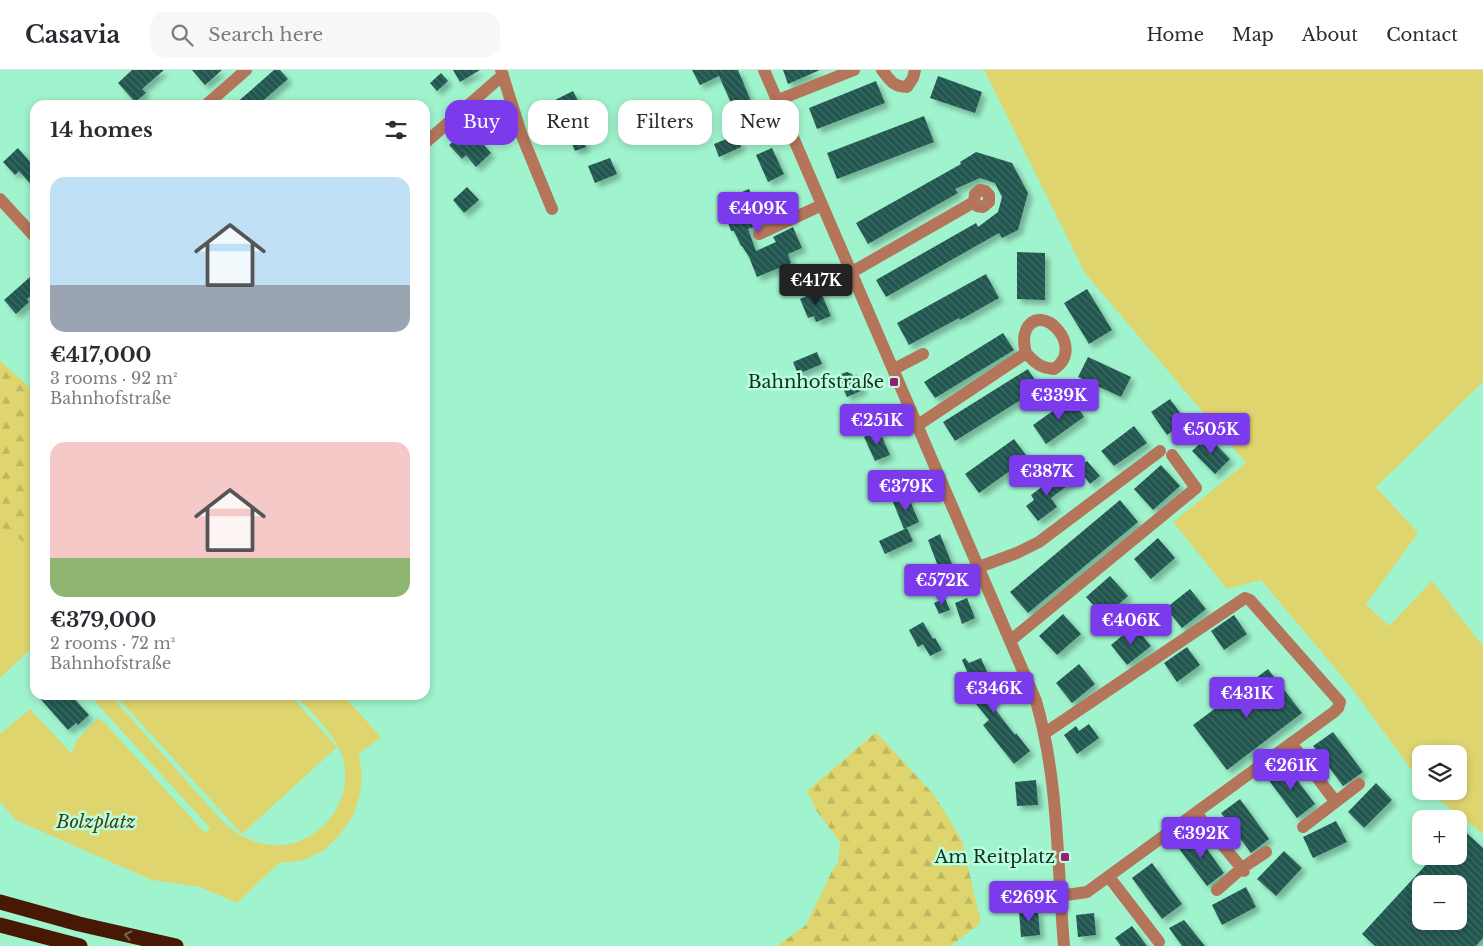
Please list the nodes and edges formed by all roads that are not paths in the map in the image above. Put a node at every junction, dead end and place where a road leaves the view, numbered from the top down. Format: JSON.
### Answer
{"nodes":[{"id":1,"x":246,"y":70,"type":"edge"},
{"id":2,"x":764,"y":70,"type":"edge"},
{"id":3,"x":854,"y":70,"type":"edge"},
{"id":4,"x":882,"y":70,"type":"edge"},
{"id":5,"x":915,"y":70,"type":"edge"},
{"id":6,"x":502,"y":72,"type":"edge"},
{"id":7,"x":212,"y":100,"type":"edge"},
{"id":8,"x":778,"y":100,"type":"joint"},
{"id":9,"x":430,"y":138,"type":"edge"},
{"id":10,"x":797,"y":145,"type":"edge"},
{"id":11,"x":0,"y":198,"type":"edge"},
{"id":12,"x":974,"y":202,"type":"dead end"},
{"id":13,"x":822,"y":205,"type":"junction"},
{"id":14,"x":552,"y":209,"type":"dead end"},
{"id":15,"x":30,"y":231,"type":"edge"},
{"id":16,"x":759,"y":234,"type":"dead end"},
{"id":17,"x":852,"y":272,"type":"junction"},
{"id":18,"x":1026,"y":353,"type":"dead end"},
{"id":19,"x":923,"y":354,"type":"dead end"},
{"id":20,"x":894,"y":369,"type":"junction"},
{"id":21,"x":918,"y":425,"type":"junction"},
{"id":22,"x":979,"y":567,"type":"junction"},
{"id":23,"x":1011,"y":640,"type":"junction"},
{"id":24,"x":1045,"y":733,"type":"junction"},
{"id":25,"x":1291,"y":743,"type":"junction"},
{"id":26,"x":1358,"y":784,"type":"dead end"},
{"id":27,"x":1334,"y":801,"type":"junction"},
{"id":28,"x":1196,"y":813,"type":"junction"},
{"id":29,"x":1303,"y":827,"type":"dead end"},
{"id":30,"x":1266,"y":852,"type":"dead end"},
{"id":31,"x":1243,"y":869,"type":"junction"},
{"id":32,"x":1109,"y":876,"type":"junction"},
{"id":33,"x":1217,"y":890,"type":"dead end"},
{"id":34,"x":1059,"y":896,"type":"junction"},
{"id":35,"x":0,"y":902,"type":"edge"},
{"id":36,"x":0,"y":925,"type":"edge"},
{"id":37,"x":1160,"y":942,"type":"dead end"},
{"id":38,"x":80,"y":946,"type":"edge"},
{"id":39,"x":176,"y":946,"type":"edge"},
{"id":40,"x":1064,"y":946,"type":"edge"}],
"edges":[{"from":1,"to":7,"type":"street"},
{"from":2,"to":8,"type":"street"},
{"from":3,"to":8,"type":"street"},
{"from":4,"to":5,"type":"street"},
{"from":6,"to":9,"type":"street"},
{"from":6,"to":14,"type":"street"},
{"from":10,"to":13,"type":"street"},
{"from":11,"to":15,"type":"street"},
{"from":12,"to":17,"type":"street"},
{"from":13,"to":16,"type":"street"},
{"from":13,"to":17,"type":"street"},
{"from":17,"to":20,"type":"street"},
{"from":18,"to":21,"type":"street"},
{"from":19,"to":20,"type":"street"},
{"from":20,"to":21,"type":"street"},
{"from":21,"to":22,"type":"street"},
{"from":22,"to":23,"type":"street"},
{"from":22,"to":23,"type":"street"},
{"from":23,"to":24,"type":"street"},
{"from":24,"to":25,"type":"street"},
{"from":24,"to":34,"type":"street"},
{"from":25,"to":27,"type":"street"},
{"from":25,"to":28,"type":"street"},
{"from":26,"to":27,"type":"street"},
{"from":27,"to":29,"type":"street"},
{"from":28,"to":31,"type":"street"},
{"from":28,"to":32,"type":"street"},
{"from":30,"to":31,"type":"street"},
{"from":31,"to":33,"type":"street"},
{"from":32,"to":34,"type":"street"},
{"from":32,"to":37,"type":"street"},
{"from":34,"to":40,"type":"street"},
{"from":39,"to":35,"type":"highway","one_way":true},
{"from":36,"to":38,"type":"highway"}]}
